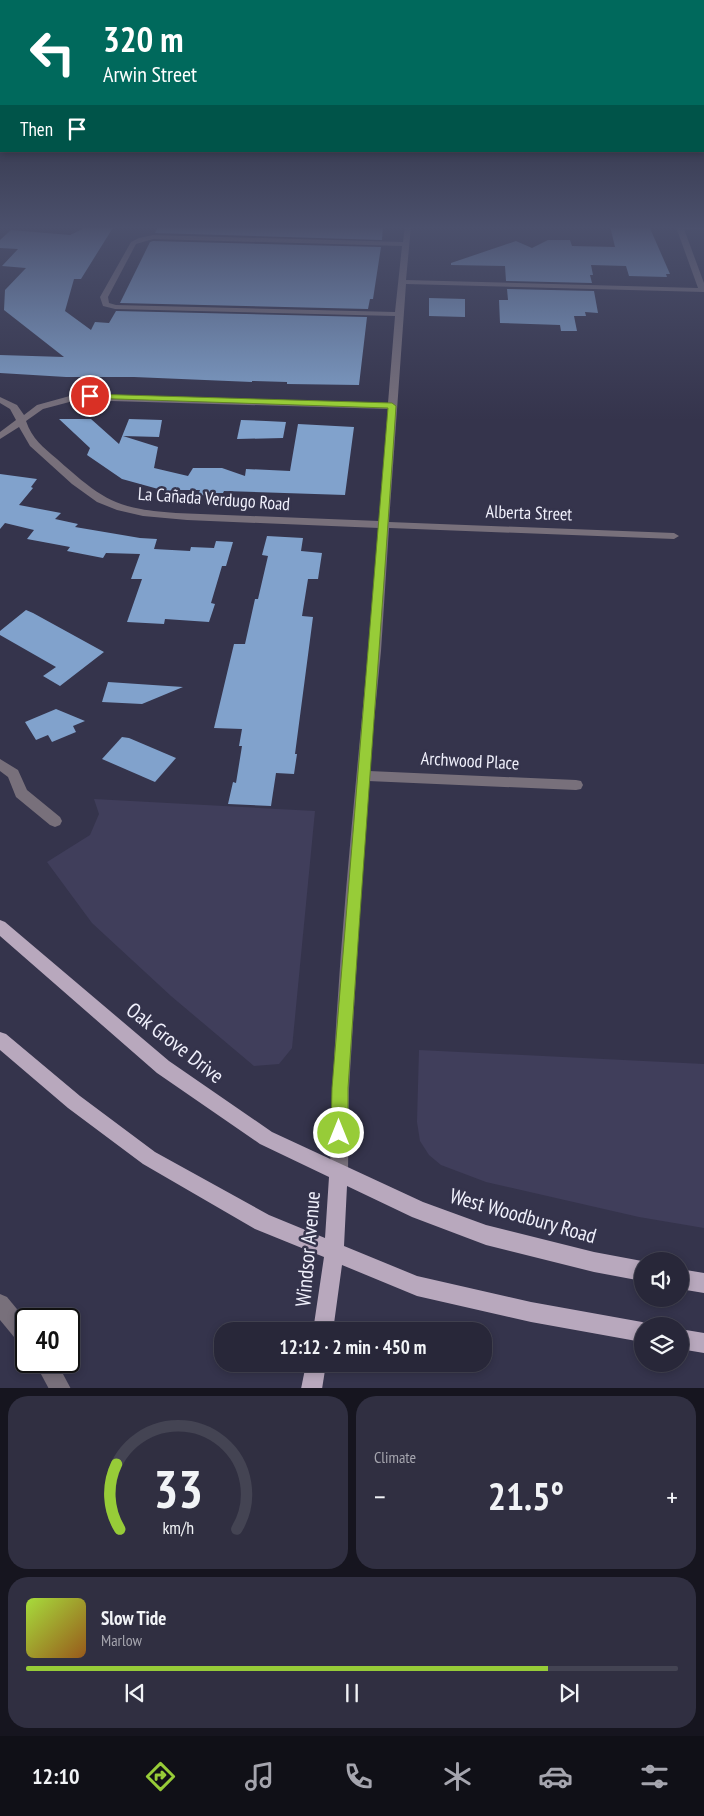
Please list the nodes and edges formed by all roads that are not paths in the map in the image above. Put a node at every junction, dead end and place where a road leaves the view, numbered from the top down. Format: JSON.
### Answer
{"nodes":[{"id":1,"x":107,"y":291,"type":"edge"},
{"id":2,"x":401,"y":291,"type":"edge"},
{"id":3,"x":399,"y":314,"type":"junction"},
{"id":4,"x":0,"y":400,"type":"edge"},
{"id":5,"x":392,"y":406,"type":"junction"},
{"id":6,"x":21,"y":419,"type":"junction"},
{"id":7,"x":0,"y":436,"type":"edge"},
{"id":8,"x":383,"y":525,"type":"junction"},
{"id":9,"x":674,"y":536,"type":"dead end"},
{"id":10,"x":0,"y":764,"type":"edge"},
{"id":11,"x":362,"y":776,"type":"junction"},
{"id":12,"x":576,"y":785,"type":"dead end"},
{"id":13,"x":55,"y":821,"type":"dead end"},
{"id":14,"x":0,"y":927,"type":"edge"},
{"id":15,"x":0,"y":1040,"type":"edge"},
{"id":16,"x":339,"y":1171,"type":"junction"},
{"id":17,"x":334,"y":1252,"type":"junction"},
{"id":18,"x":634,"y":1270,"type":"edge"},
{"id":19,"x":689,"y":1280,"type":"edge"},
{"id":20,"x":704,"y":1283,"type":"edge"},
{"id":21,"x":0,"y":1304,"type":"edge"},
{"id":22,"x":15,"y":1322,"type":"edge"},
{"id":23,"x":324,"y":1322,"type":"edge"},
{"id":24,"x":634,"y":1331,"type":"edge"},
{"id":25,"x":689,"y":1340,"type":"edge"},
{"id":26,"x":704,"y":1343,"type":"edge"},
{"id":27,"x":314,"y":1372,"type":"edge"},
{"id":28,"x":52,"y":1373,"type":"edge"},
{"id":29,"x":61,"y":1388,"type":"edge"},
{"id":30,"x":311,"y":1388,"type":"edge"}],
"edges":[{"from":1,"to":3,"type":"street"},
{"from":2,"to":3,"type":"street"},
{"from":3,"to":5,"type":"street"},
{"from":4,"to":6,"type":"street","name":"La Cañada Verdugo Road"},
{"from":5,"to":6,"type":"street"},
{"from":5,"to":8,"type":"street"},
{"from":6,"to":7,"type":"street"},
{"from":6,"to":8,"type":"street","name":"La Cañada Verdugo Road"},
{"from":8,"to":9,"type":"street","name":"Alberta Street"},
{"from":8,"to":11,"type":"street"},
{"from":10,"to":13,"type":"street"},
{"from":11,"to":12,"type":"street","name":"Archwood Place"},
{"from":11,"to":16,"type":"street"},
{"from":14,"to":16,"type":"main road","name":"Oak Grove Drive"},
{"from":15,"to":17,"type":"main road"},
{"from":16,"to":17,"type":"main road","name":"Windsor Avenue"},
{"from":16,"to":18,"type":"main road","name":"West Woodbury Road"},
{"from":17,"to":23,"type":"main road","name":"Windsor Avenue"},
{"from":17,"to":24,"type":"main road"},
{"from":19,"to":20,"type":"main road"},
{"from":21,"to":22,"type":"street"},
{"from":25,"to":26,"type":"main road"},
{"from":27,"to":30,"type":"main road"},
{"from":28,"to":29,"type":"street"}]}
